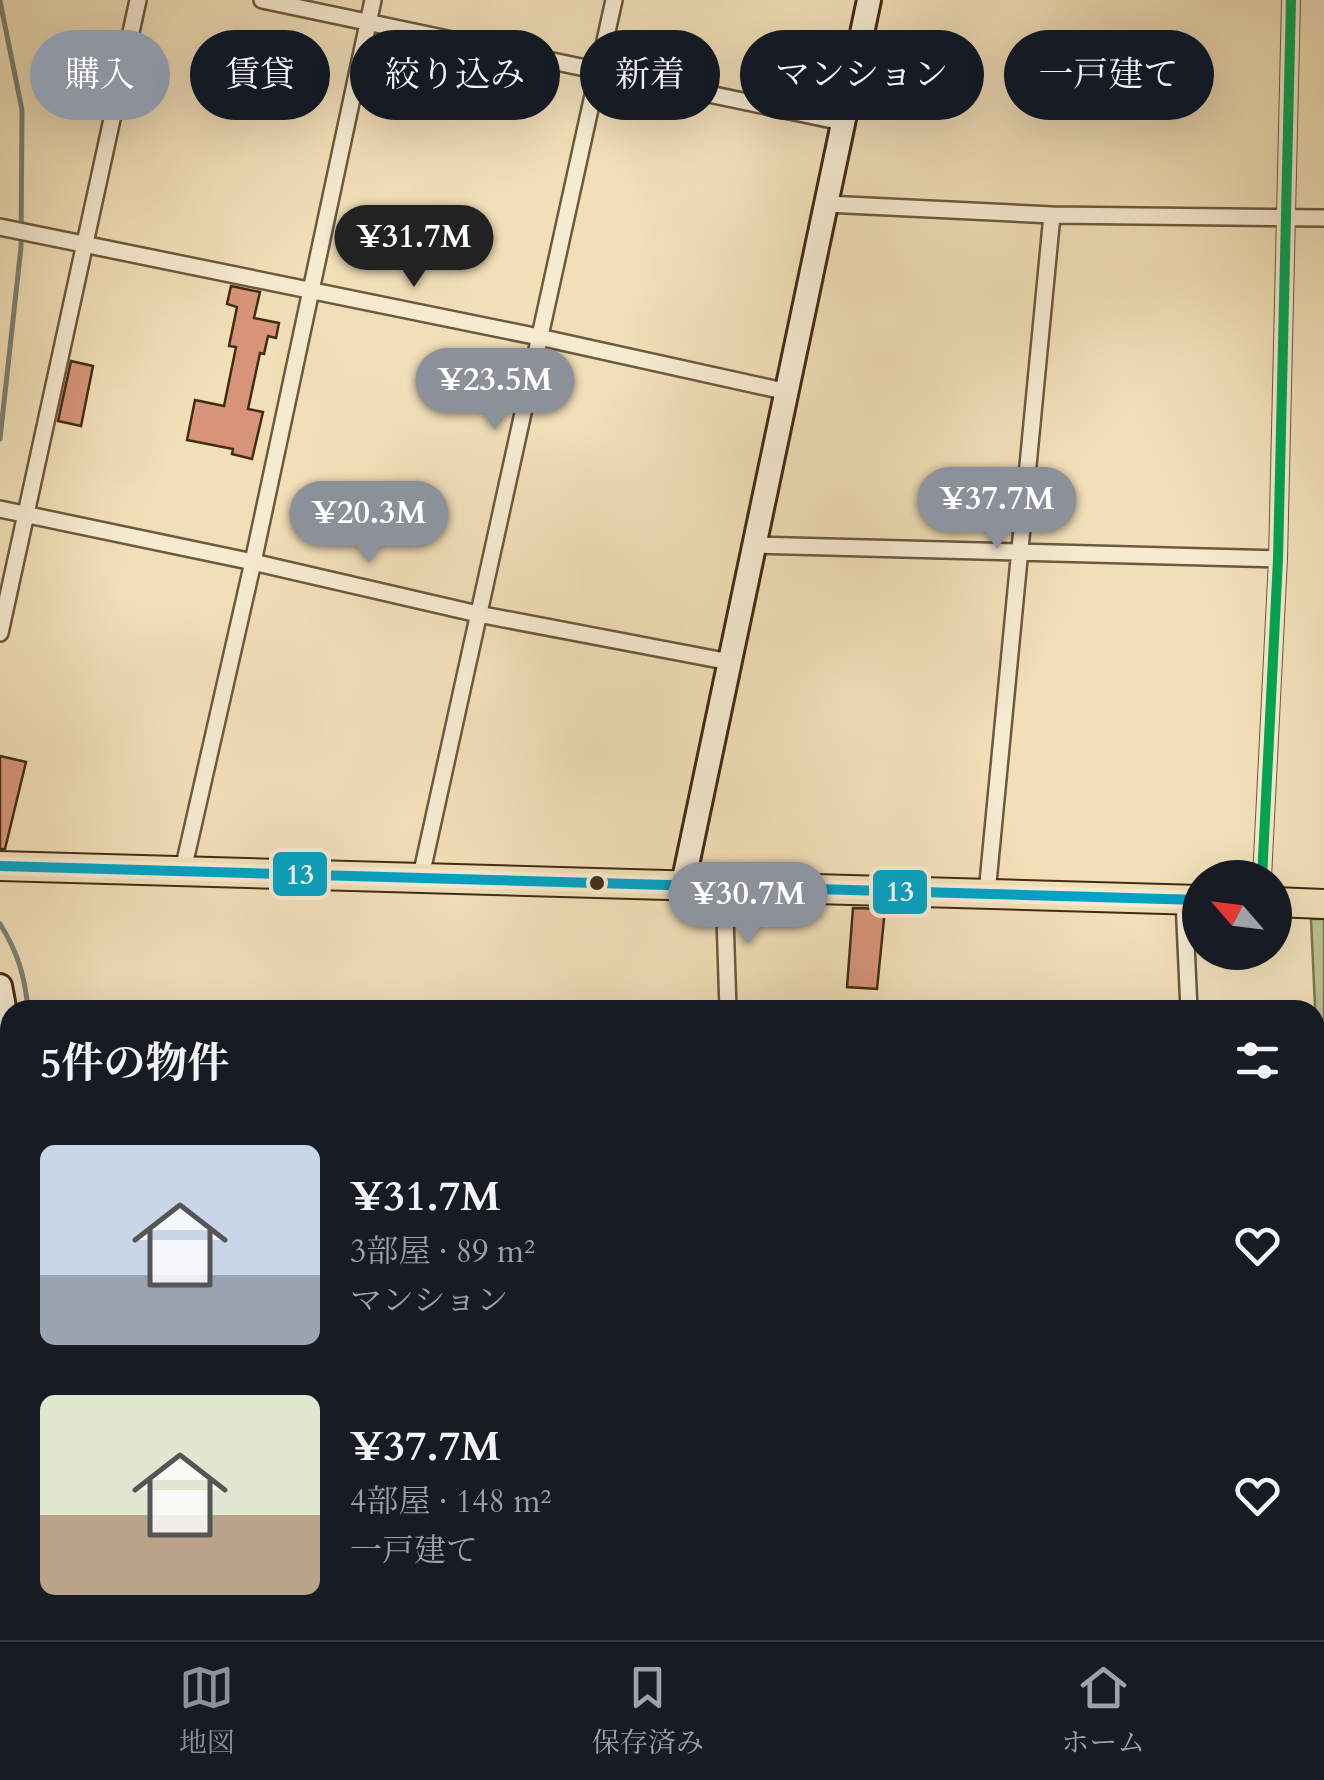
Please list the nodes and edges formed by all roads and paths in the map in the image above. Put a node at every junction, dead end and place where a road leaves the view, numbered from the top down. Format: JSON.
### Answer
{"nodes":[{"id":1,"x":138,"y":0,"type":"edge"},
{"id":2,"x":262,"y":0,"type":"edge"},
{"id":3,"x":373,"y":0,"type":"edge"},
{"id":4,"x":614,"y":0,"type":"edge"},
{"id":5,"x":869,"y":0,"type":"edge"},
{"id":6,"x":1292,"y":0,"type":"edge"},
{"id":7,"x":368,"y":23,"type":"junction"},
{"id":8,"x":607,"y":30,"type":"edge"},
{"id":9,"x":580,"y":66,"type":"edge"},
{"id":10,"x":720,"y":96,"type":"edge"},
{"id":11,"x":587,"y":120,"type":"edge"},
{"id":12,"x":842,"y":122,"type":"junction"},
{"id":13,"x":826,"y":204,"type":"junction"},
{"id":14,"x":1052,"y":215,"type":"junction"},
{"id":15,"x":1284,"y":217,"type":"junction"},
{"id":16,"x":1324,"y":218,"type":"edge"},
{"id":17,"x":4,"y":228,"type":"edge"},
{"id":18,"x":84,"y":242,"type":"junction"},
{"id":19,"x":310,"y":292,"type":"junction"},
{"id":20,"x":539,"y":337,"type":"junction"},
{"id":21,"x":788,"y":392,"type":"junction"},
{"id":22,"x":0,"y":509,"type":"edge"},
{"id":23,"x":25,"y":515,"type":"junction"},
{"id":24,"x":755,"y":545,"type":"junction"},
{"id":25,"x":1020,"y":552,"type":"junction"},
{"id":26,"x":1278,"y":559,"type":"junction"},
{"id":27,"x":253,"y":562,"type":"junction"},
{"id":28,"x":478,"y":614,"type":"junction"},
{"id":29,"x":0,"y":633,"type":"edge"},
{"id":30,"x":730,"y":662,"type":"junction"},
{"id":31,"x":1263,"y":860,"type":"edge"},
{"id":32,"x":0,"y":866,"type":"edge"},
{"id":33,"x":183,"y":870,"type":"junction"},
{"id":34,"x":420,"y":876,"type":"junction"},
{"id":35,"x":683,"y":884,"type":"junction"},
{"id":36,"x":724,"y":885,"type":"junction"},
{"id":37,"x":988,"y":894,"type":"junction"},
{"id":38,"x":1182,"y":900,"type":"edge"},
{"id":39,"x":1292,"y":903,"type":"edge"},
{"id":40,"x":1324,"y":904,"type":"edge"},
{"id":41,"x":1191,"y":970,"type":"edge"},
{"id":42,"x":728,"y":1000,"type":"edge"},
{"id":43,"x":1190,"y":1000,"type":"edge"}],
"edges":[{"from":1,"to":18,"type":"street"},
{"from":2,"to":7,"type":"street"},
{"from":3,"to":7,"type":"street"},
{"from":4,"to":8,"type":"street"},
{"from":5,"to":12,"type":"street"},
{"from":6,"to":15,"type":"street"},
{"from":7,"to":9,"type":"street"},
{"from":7,"to":19,"type":"street"},
{"from":10,"to":12,"type":"street"},
{"from":11,"to":20,"type":"street"},
{"from":12,"to":13,"type":"street"},
{"from":13,"to":14,"type":"street"},
{"from":13,"to":21,"type":"street"},
{"from":14,"to":15,"type":"street"},
{"from":14,"to":25,"type":"street"},
{"from":15,"to":16,"type":"street"},
{"from":15,"to":26,"type":"street"},
{"from":17,"to":18,"type":"street"},
{"from":18,"to":19,"type":"street"},
{"from":18,"to":23,"type":"street"},
{"from":19,"to":20,"type":"street"},
{"from":19,"to":27,"type":"street"},
{"from":20,"to":21,"type":"street"},
{"from":20,"to":28,"type":"street"},
{"from":21,"to":24,"type":"street"},
{"from":22,"to":23,"type":"street"},
{"from":23,"to":27,"type":"street"},
{"from":23,"to":29,"type":"street"},
{"from":24,"to":25,"type":"street"},
{"from":24,"to":30,"type":"street"},
{"from":25,"to":26,"type":"street"},
{"from":25,"to":37,"type":"street"},
{"from":26,"to":31,"type":"street"},
{"from":27,"to":28,"type":"street"},
{"from":27,"to":33,"type":"street"},
{"from":28,"to":30,"type":"street"},
{"from":28,"to":34,"type":"street"},
{"from":30,"to":35,"type":"street"},
{"from":32,"to":33,"type":"highway"},
{"from":33,"to":34,"type":"highway"},
{"from":34,"to":35,"type":"highway"},
{"from":35,"to":36,"type":"highway"},
{"from":36,"to":37,"type":"highway"},
{"from":36,"to":42,"type":"street"},
{"from":37,"to":38,"type":"highway"},
{"from":39,"to":40,"type":"highway"},
{"from":41,"to":43,"type":"street"}]}
